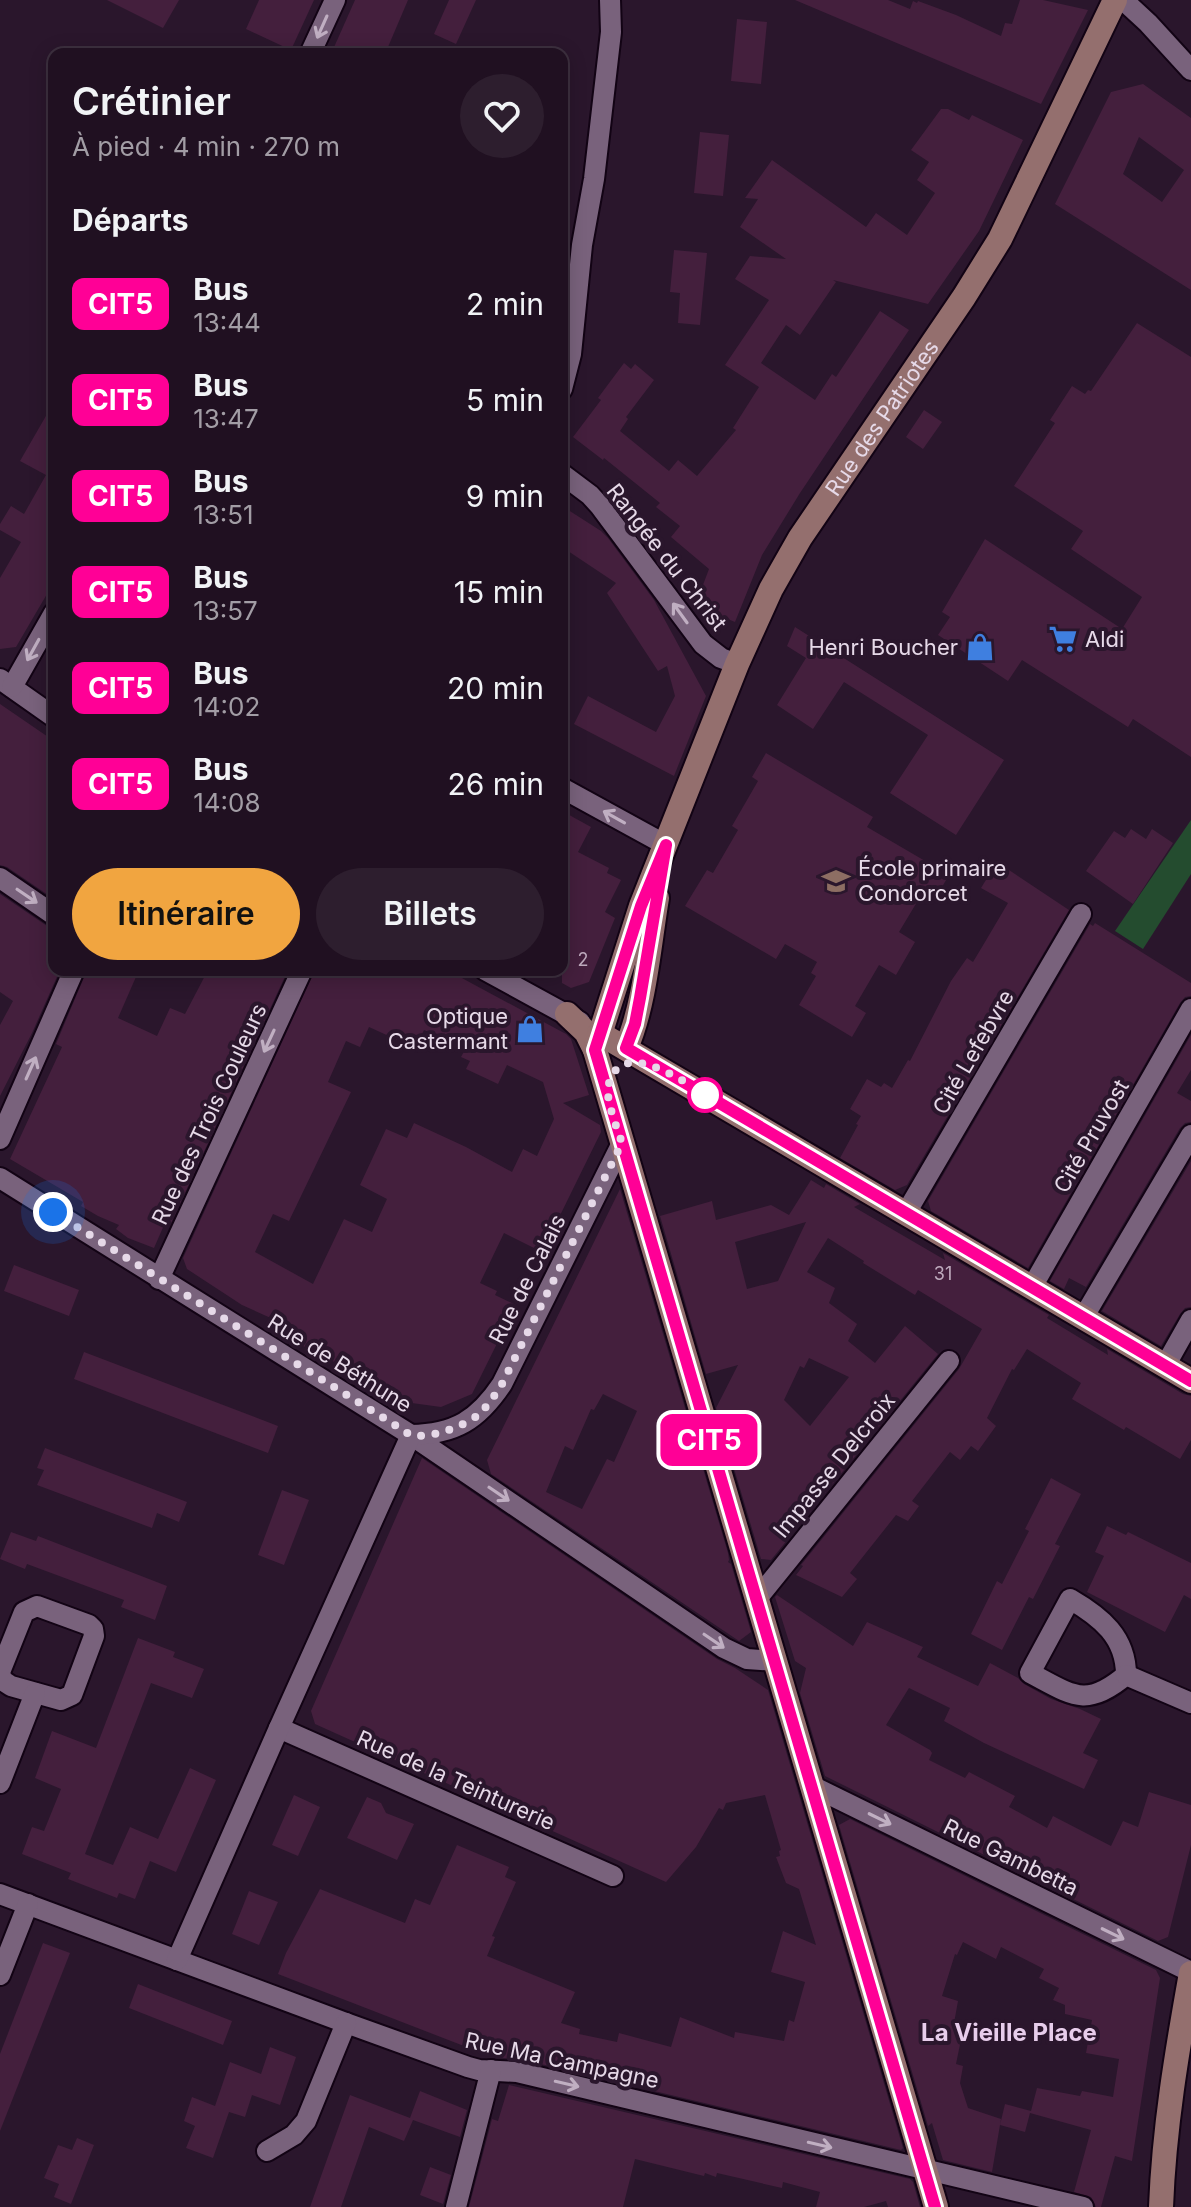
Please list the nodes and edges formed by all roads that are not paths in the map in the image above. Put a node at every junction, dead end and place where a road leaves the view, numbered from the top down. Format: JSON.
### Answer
{"nodes":[{"id":1,"x":335,"y":0,"type":"edge"},
{"id":2,"x":610,"y":0,"type":"edge"},
{"id":3,"x":1115,"y":0,"type":"edge"},
{"id":4,"x":1123,"y":0,"type":"edge"},
{"id":5,"x":313,"y":48,"type":"edge"},
{"id":6,"x":1191,"y":70,"type":"edge"},
{"id":7,"x":572,"y":245,"type":"edge"},
{"id":8,"x":568,"y":369,"type":"edge"},
{"id":9,"x":568,"y":478,"type":"edge"},
{"id":10,"x":48,"y":622,"type":"edge"},
{"id":11,"x":737,"y":664,"type":"junction"},
{"id":12,"x":6,"y":683,"type":"edge"},
{"id":13,"x":48,"y":713,"type":"edge"},
{"id":14,"x":568,"y":791,"type":"edge"},
{"id":15,"x":666,"y":845,"type":"junction"},
{"id":16,"x":0,"y":878,"type":"edge"},
{"id":17,"x":48,"y":911,"type":"edge"},
{"id":18,"x":1081,"y":914,"type":"dead end"},
{"id":19,"x":71,"y":976,"type":"edge"},
{"id":20,"x":299,"y":976,"type":"edge"},
{"id":21,"x":496,"y":976,"type":"edge"},
{"id":22,"x":1191,"y":1009,"type":"edge"},
{"id":23,"x":567,"y":1014,"type":"joint"},
{"id":24,"x":597,"y":1041,"type":"junction"},
{"id":25,"x":626,"y":1048,"type":"junction"},
{"id":26,"x":670,"y":1074,"type":"junction"},
{"id":27,"x":608,"y":1093,"type":"junction"},
{"id":28,"x":1191,"y":1135,"type":"edge"},
{"id":29,"x":0,"y":1139,"type":"edge"},
{"id":30,"x":622,"y":1143,"type":"junction"},
{"id":31,"x":0,"y":1178,"type":"edge"},
{"id":32,"x":906,"y":1213,"type":"junction"},
{"id":33,"x":159,"y":1279,"type":"junction"},
{"id":34,"x":1032,"y":1287,"type":"junction"},
{"id":35,"x":1083,"y":1318,"type":"junction"},
{"id":36,"x":1191,"y":1320,"type":"edge"},
{"id":37,"x":949,"y":1361,"type":"dead end"},
{"id":38,"x":1165,"y":1366,"type":"junction"},
{"id":39,"x":1191,"y":1381,"type":"edge"},
{"id":40,"x":461,"y":1425,"type":"junction"},
{"id":41,"x":411,"y":1435,"type":"junction"},
{"id":42,"x":458,"y":1466,"type":"junction"},
{"id":43,"x":756,"y":1600,"type":"junction"},
{"id":44,"x":775,"y":1661,"type":"junction"},
{"id":45,"x":1126,"y":1675,"type":"junction"},
{"id":46,"x":35,"y":1693,"type":"junction"},
{"id":47,"x":1191,"y":1703,"type":"edge"},
{"id":48,"x":279,"y":1728,"type":"junction"},
{"id":49,"x":0,"y":1783,"type":"edge"},
{"id":50,"x":810,"y":1785,"type":"junction"},
{"id":51,"x":613,"y":1876,"type":"dead end"},
{"id":52,"x":0,"y":1894,"type":"edge"},
{"id":53,"x":28,"y":1904,"type":"junction"},
{"id":54,"x":177,"y":1960,"type":"junction"},
{"id":55,"x":1191,"y":1973,"type":"edge"},
{"id":56,"x":0,"y":1975,"type":"edge"},
{"id":57,"x":346,"y":2023,"type":"junction"},
{"id":58,"x":491,"y":2070,"type":"junction"},
{"id":59,"x":267,"y":2151,"type":"dead end"},
{"id":60,"x":924,"y":2170,"type":"junction"},
{"id":61,"x":456,"y":2207,"type":"edge"},
{"id":62,"x":936,"y":2207,"type":"edge"},
{"id":63,"x":1083,"y":2207,"type":"edge"},
{"id":64,"x":1161,"y":2207,"type":"edge"}],
"edges":[{"from":1,"to":5,"type":"street","one_way":true},
{"from":2,"to":7,"type":"street"},
{"from":3,"to":11,"type":"street","name":"Rue des Patriotes"},
{"from":4,"to":6,"type":"street"},
{"from":7,"to":8,"type":"street"},
{"from":11,"to":9,"type":"street","name":"Rangée du Christ","one_way":true},
{"from":10,"to":12,"type":"street","one_way":true},
{"from":11,"to":15,"type":"street","name":"Rue des Patriotes"},
{"from":12,"to":13,"type":"street"},
{"from":15,"to":14,"type":"street","one_way":true},
{"from":15,"to":24,"type":"street","name":"Rue des Patriotes"},
{"from":15,"to":25,"type":"street","name":"Rue des Patriotes"},
{"from":16,"to":17,"type":"street","one_way":true},
{"from":18,"to":32,"type":"street","name":"Cité Lefebvre"},
{"from":29,"to":19,"type":"street","one_way":true},
{"from":20,"to":33,"type":"street","name":"Rue des Trois Couleurs","one_way":true},
{"from":21,"to":23,"type":"street"},
{"from":22,"to":34,"type":"street","name":"Cité Pruvost"},
{"from":23,"to":24,"type":"street"},
{"from":24,"to":25,"type":"street"},
{"from":24,"to":27,"type":"street"},
{"from":25,"to":26,"type":"street"},
{"from":26,"to":27,"type":"street"},
{"from":26,"to":32,"type":"street"},
{"from":27,"to":30,"type":"street"},
{"from":28,"to":35,"type":"street"},
{"from":30,"to":40,"type":"street","name":"Rue de Calais"},
{"from":30,"to":43,"type":"street"},
{"from":31,"to":33,"type":"street","name":"Rue de Béthune"},
{"from":32,"to":34,"type":"street"},
{"from":33,"to":41,"type":"street","name":"Rue de Béthune"},
{"from":34,"to":35,"type":"street"},
{"from":35,"to":38,"type":"street"},
{"from":36,"to":38,"type":"street"},
{"from":37,"to":43,"type":"street","name":"Impasse Delcroix"},
{"from":38,"to":39,"type":"street"},
{"from":40,"to":41,"type":"street","name":"Rue de Calais"},
{"from":40,"to":42,"type":"street"},
{"from":41,"to":42,"type":"street","name":"Rue de Béthune"},
{"from":41,"to":48,"type":"street"},
{"from":42,"to":44,"type":"street","name":"Rue de Béthune","one_way":true},
{"from":43,"to":44,"type":"street"},
{"from":44,"to":50,"type":"street"},
{"from":45,"to":45,"type":"street"},
{"from":45,"to":47,"type":"street"},
{"from":46,"to":46,"type":"street"},
{"from":46,"to":49,"type":"street"},
{"from":48,"to":51,"type":"street","name":"Rue de la Teinturerie"},
{"from":48,"to":54,"type":"street"},
{"from":50,"to":55,"type":"street","name":"Rue Gambetta","one_way":true},
{"from":50,"to":60,"type":"street"},
{"from":52,"to":53,"type":"street","name":"Rue Ma Campagne"},
{"from":53,"to":54,"type":"street","name":"Rue Ma Campagne"},
{"from":53,"to":56,"type":"street"},
{"from":54,"to":57,"type":"street","name":"Rue Ma Campagne"},
{"from":55,"to":64,"type":"street"},
{"from":57,"to":58,"type":"street","name":"Rue Ma Campagne"},
{"from":57,"to":59,"type":"street"},
{"from":58,"to":60,"type":"street","name":"Rue Ma Campagne","one_way":true},
{"from":58,"to":61,"type":"street"},
{"from":60,"to":62,"type":"street"},
{"from":60,"to":63,"type":"street","name":"Rue Ma Campagne"}]}
